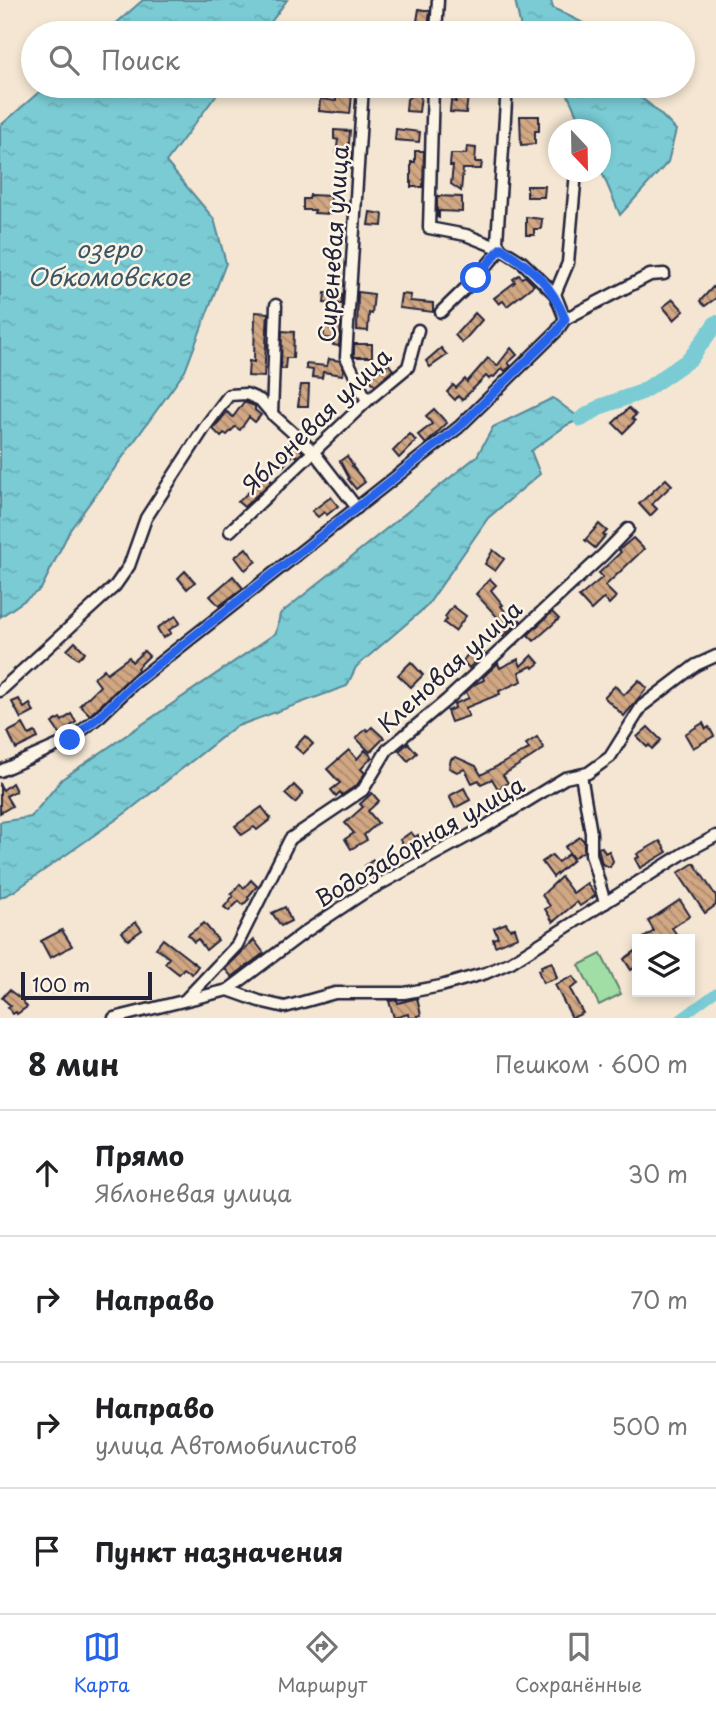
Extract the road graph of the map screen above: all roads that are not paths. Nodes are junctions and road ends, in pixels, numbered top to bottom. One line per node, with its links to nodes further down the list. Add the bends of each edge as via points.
1 (438, 0): 2 (street)
2 (437, 21)
3 (362, 98): 14 (street, Сиреневая улица, via 346,357)
4 (433, 98): 7 (street, via 428,226)
5 (506, 98): 7 (street, via 497,242)
6 (575, 182): 9 (street, via 568,263)
7 (501, 248): 9 (street); 11 (street)
8 (664, 274): 12 (street, via 650,275)
9 (555, 294): 12 (street)
10 (276, 305): 15 (street)
11 (441, 312)
12 (565, 319): 17 (street, via 459,427)
13 (418, 330): 14 (street, Яблоневая улица, via 408,367)
14 (367, 401): 16 (street, Яблоневая улица)
15 (272, 414): 16 (street); 21 (street, via 260,400 246,394 229,395 146,518 130,566 115,586)
16 (313, 451): 17 (street); 19 (street, Яблоневая улица)
17 (357, 508): 22 (street, via 133,684 70,740)
18 (628, 529): 27 (street, Кленовая улица, via 448,699 387,750 363,790 290,839 237,945)
19 (230, 531)
20 (716, 656): 23 (street, Водозаборная улица, via 696,665 642,706 610,757)
21 (0, 691)
22 (0, 771)
23 (581, 775): 25 (street, via 591,854); 26 (street, Водозаборная улица, via 565,778 362,894)
24 (716, 836): 25 (street)
25 (605, 902): 26 (street, via 511,962 441,986 404,993 335,993 285,1007)
26 (228, 990): 27 (street, Водозаборная улица)
27 (183, 1001): 28 (street, Водозаборная улица)
28 (114, 1018)

